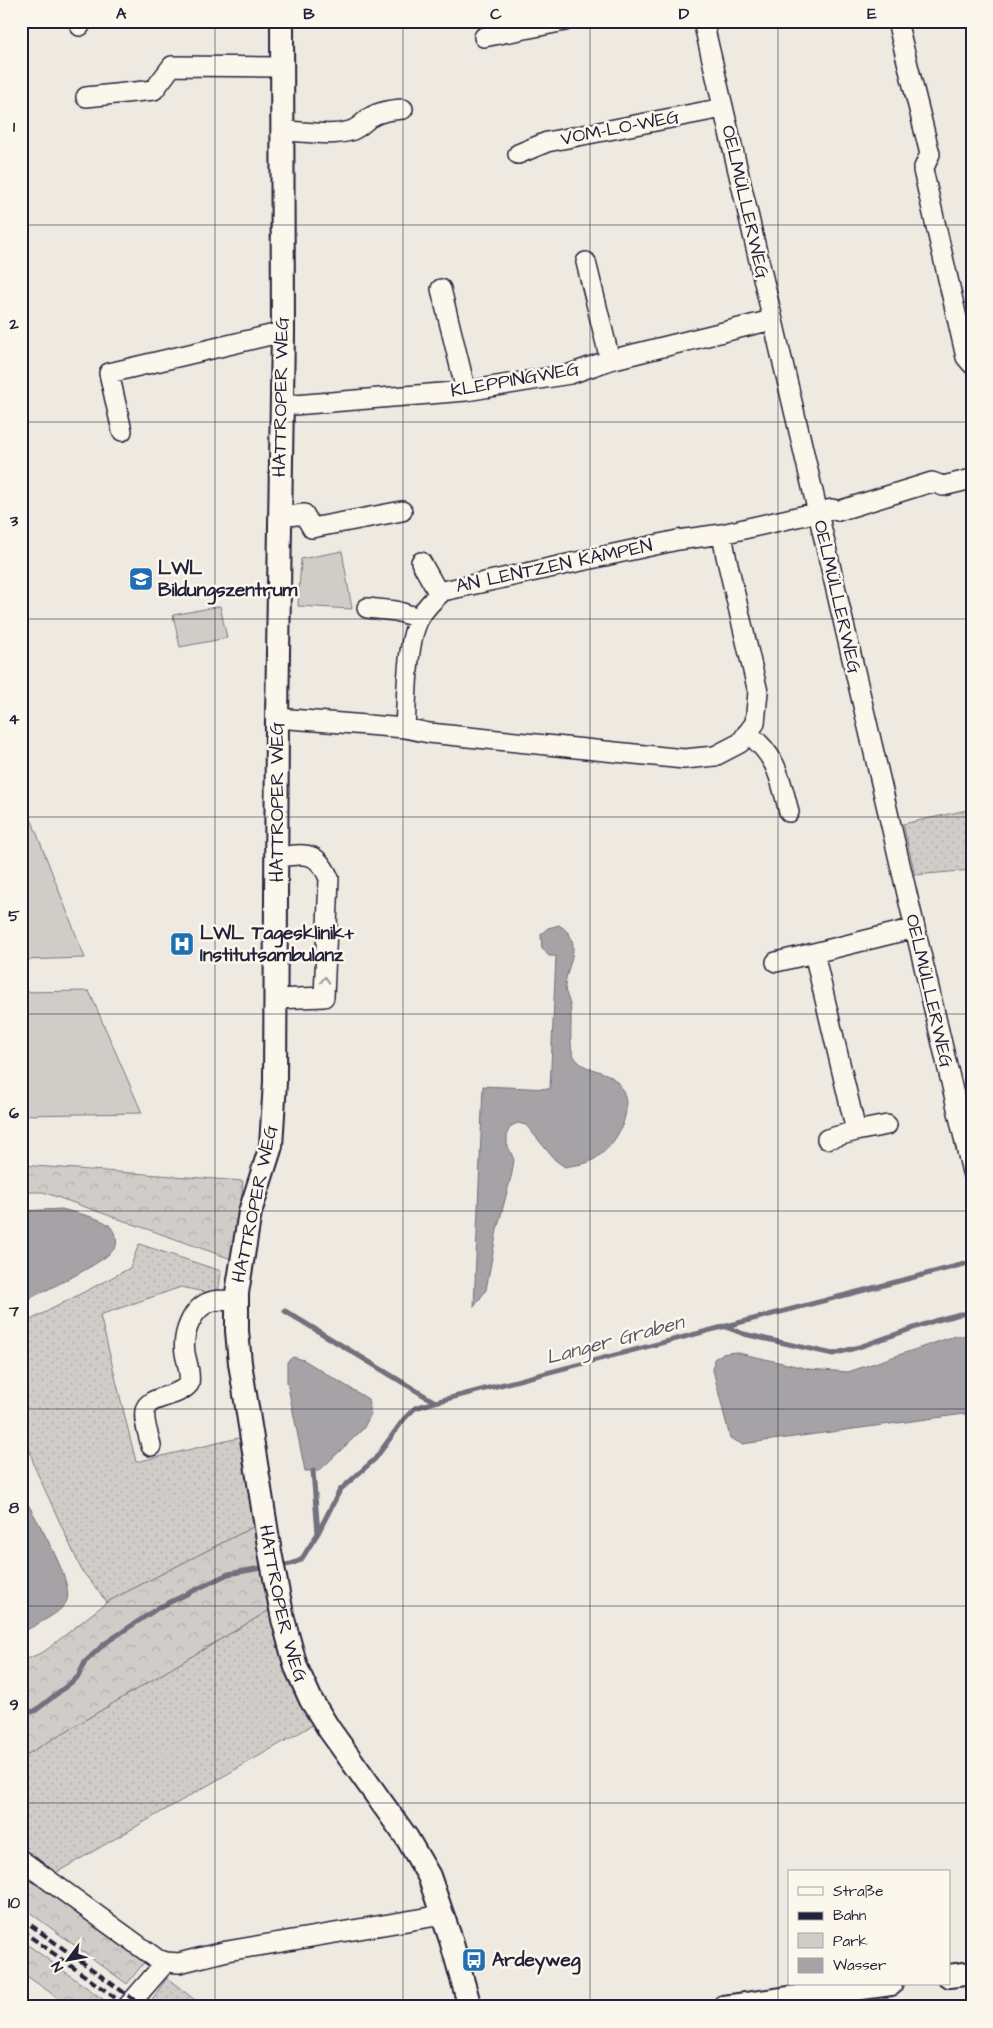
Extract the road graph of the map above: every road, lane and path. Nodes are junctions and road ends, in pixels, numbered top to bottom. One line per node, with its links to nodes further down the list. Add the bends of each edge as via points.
1 (282, 21): 6 (main road, HATTROPER WEG)
2 (565, 21): 5 (street)
3 (703, 21): 9 (street, OELMÜLLERWEG)
4 (897, 21): 17 (street, via 930,154 923,170 966,356)
5 (484, 38)
6 (282, 67): 7 (street, via 172,66 154,90); 10 (main road, HATTROPER WEG)
7 (86, 96)
8 (403, 108): 10 (street, via 378,113 349,132)
9 (723, 108): 11 (street, VOM-LO-WEG, via 547,142); 14 (street, OELMÜLLERWEG)
10 (283, 131): 15 (main road, HATTROPER WEG)
11 (518, 154)
12 (586, 262): 16 (street)
13 (441, 289): 18 (street)
14 (772, 320): 16 (street, KLEPPINGWEG); 23 (street, OELMÜLLERWEG)
15 (283, 332): 19 (main road, HATTROPER WEG); 20 (street, via 109,373)
16 (610, 360): 18 (street, KLEPPINGWEG, via 570,374)
17 (972, 364)
18 (466, 391): 19 (street, KLEPPINGWEG)
19 (282, 406): 24 (main road, HATTROPER WEG)
20 (122, 431)
21 (972, 479): 23 (street, AN LENTZEN KÄMPEN, via 943,486 932,482 875,501)
22 (402, 511): 24 (street, via 312,528 304,514)
23 (818, 513): 25 (street, AN LENTZEN KÄMPEN); 35 (street, OELMÜLLERWEG)
24 (280, 517): 30 (main road, HATTROPER WEG)
25 (722, 534): 27 (street, AN LENTZEN KÄMPEN, via 678,540 459,586); 32 (street, via 758,692 756,723)
26 (421, 562): 27 (street)
27 (439, 594): 29 (street, AN LENTZEN KÄMPEN)
28 (368, 608): 29 (street)
29 (419, 618): 31 (street, AN LENTZEN KÄMPEN, via 412,638)
30 (277, 718): 31 (street); 34 (main road, HATTROPER WEG)
31 (405, 728): 32 (street, via 684,759 715,756 740,742)
32 (747, 733): 33 (street, via 761,744 778,769)
33 (789, 812)
34 (276, 857): 38 (main road, HATTROPER WEG); 38 (street, one-way to 34, via 324,997 329,878 322,864 311,855)
35 (915, 928): 36 (street); 42 (street, OELMÜLLERWEG)
36 (814, 953): 37 (street); 40 (street)
37 (776, 962)
38 (275, 998): 43 (main road, HATTROPER WEG, via 271,1146 250,1212)
39 (887, 1125): 40 (street)
40 (856, 1131): 41 (street)
41 (827, 1139)
42 (972, 1172)
43 (236, 1301): 44 (street, via 213,1300 204,1304 188,1323 185,1351 191,1372 189,1384 179,1393 156,1400 144,1409); 46 (main road, HATTROPER WEG, via 240,1363 270,1552 296,1666 311,1700 340,1745 407,1838 429,1876)
44 (151, 1446)
45 (21, 1860): 47 (street, via 157,1959)
46 (443, 1915): 47 (street, via 226,1951 179,1963); 52 (main road, HATTROPER WEG)
47 (166, 1962): 51 (street)
48 (972, 1974): 49 (main road)
49 (950, 1976)
50 (877, 1986): 53 (main road)
51 (127, 2007)
52 (470, 2007)
53 (724, 2007)

